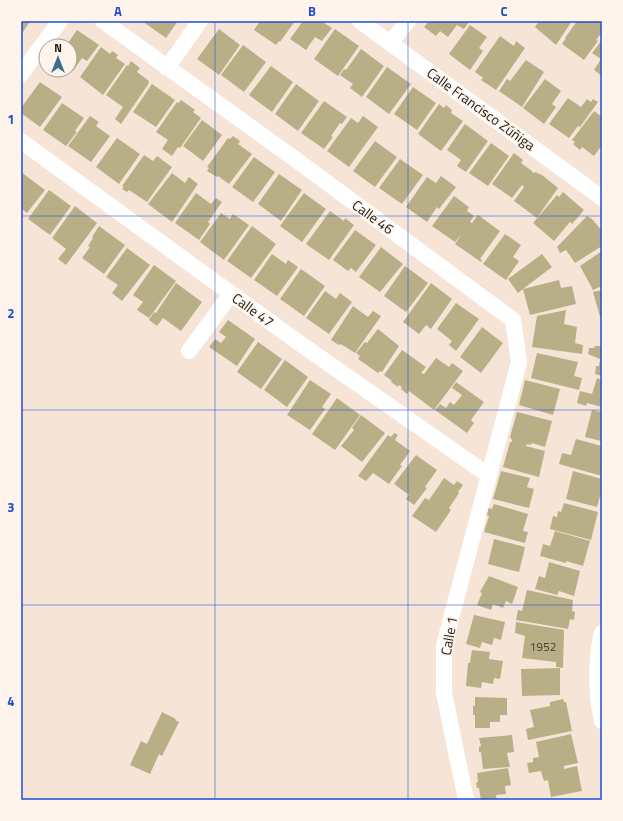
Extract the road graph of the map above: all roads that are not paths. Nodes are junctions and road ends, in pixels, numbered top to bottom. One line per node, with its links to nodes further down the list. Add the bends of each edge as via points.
1 (60, 21): 8 (street)
2 (103, 21): 7 (street, Calle 46)
3 (200, 21): 7 (street)
4 (360, 21): 6 (street, Calle Francisco Zúñiga)
5 (408, 21): 6 (street)
6 (390, 43): 10 (street, Calle Francisco Zúñiga)
7 (167, 68): 13 (street, Calle 46, via 513,320 519,362)
8 (21, 74)
9 (21, 141): 11 (street, Calle 47)
10 (602, 198)
11 (231, 294): 12 (street); 13 (street, Calle 47)
12 (189, 351)
13 (488, 475): 17 (street, Calle 1, via 444,645 444,694)
14 (602, 633): 15 (street, via 598,647)
15 (600, 703): 16 (street)
16 (602, 721)
17 (466, 800)

